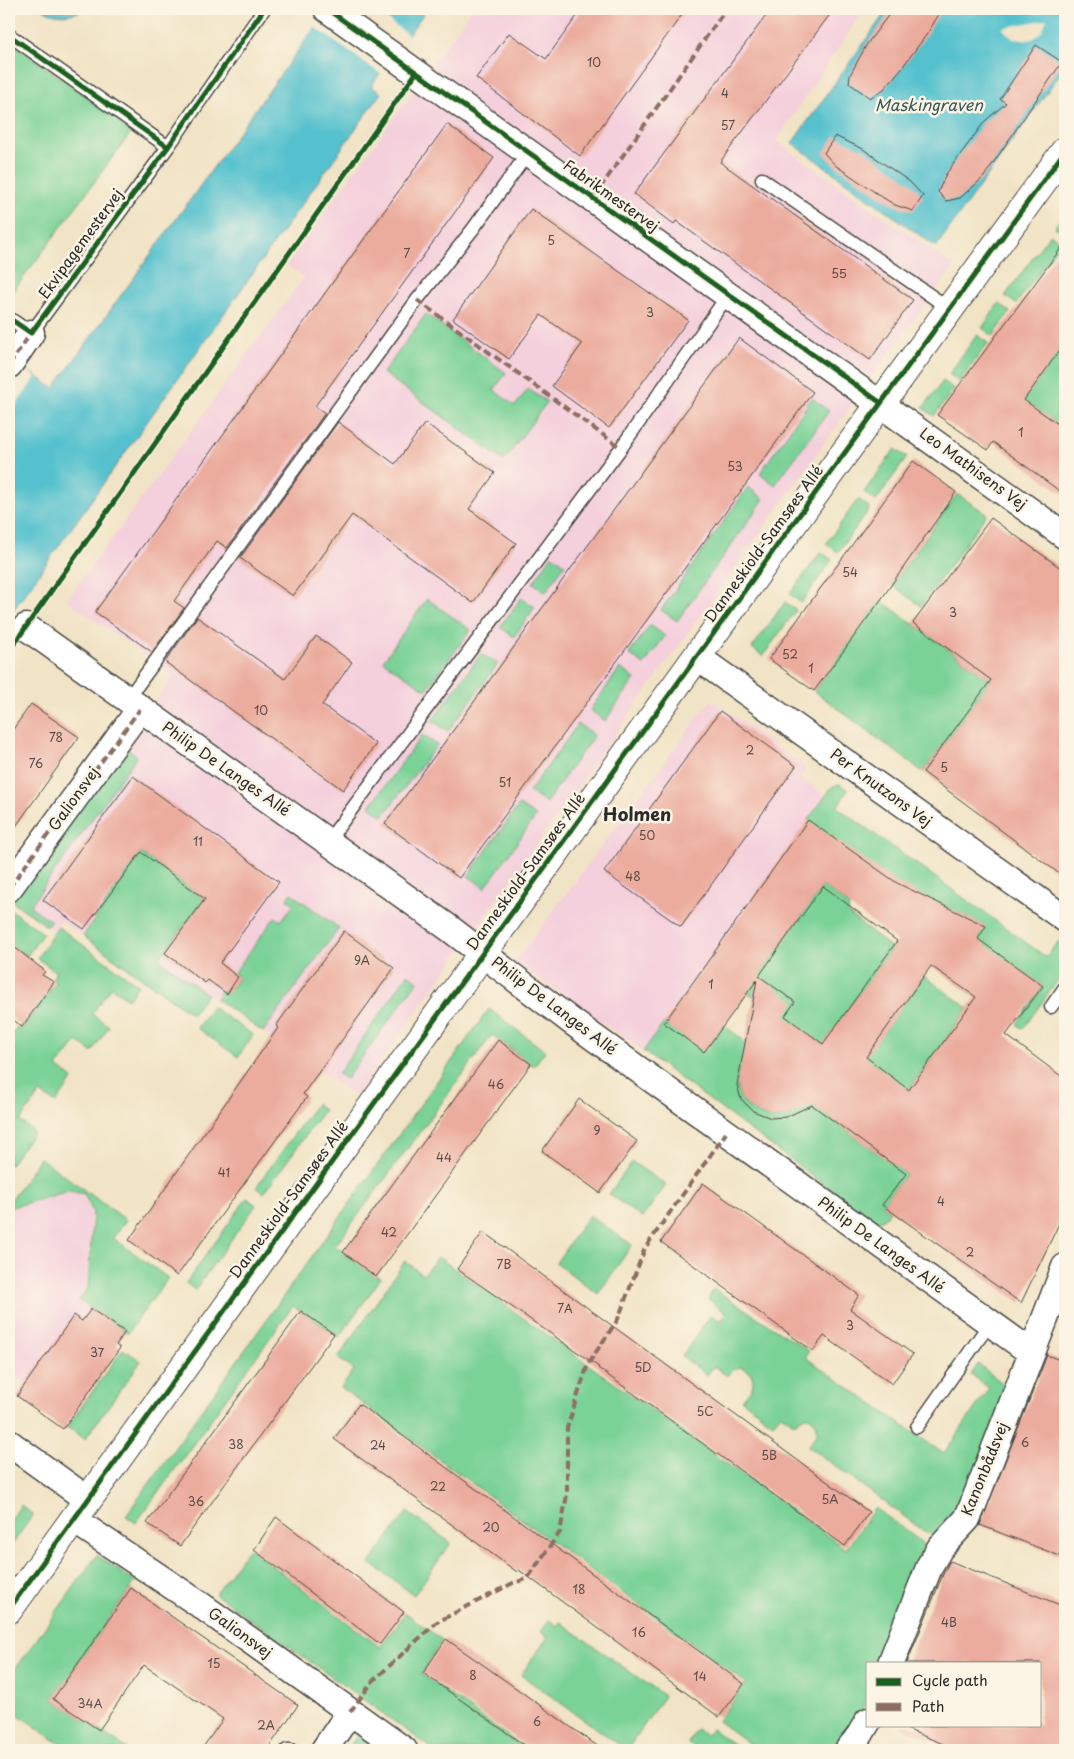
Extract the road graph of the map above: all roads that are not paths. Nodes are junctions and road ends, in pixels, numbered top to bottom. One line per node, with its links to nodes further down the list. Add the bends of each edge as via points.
1 (264, 9): 4 (lane, Ekvipagemestervej)
2 (327, 9): 6 (street, Fabrikmestervej)
3 (9, 35): 4 (lane)
4 (168, 147): 11 (lane, Ekvipagemestervej)
5 (1065, 151): 9 (street, Danneskiold-Samsøes Allé)
6 (528, 153): 8 (street, Fabrikmestervej); 16 (lane, via 417,300)
7 (762, 178): 9 (lane)
8 (728, 295): 12 (street, Fabrikmestervej); 17 (lane, via 621,448)
9 (950, 309): 12 (street, Danneskiold-Samsøes Allé)
10 (9, 318): 11 (lane, Ekvipagemestervej)
11 (21, 348)
12 (881, 403): 13 (street, Leo Mathisens Vej); 15 (street, Danneskiold-Samsøes Allé)
13 (1065, 536)
14 (26, 627): 16 (street, Philip De Langes Allé)
15 (697, 657): 19 (street, Per Knutzons Vej); 20 (street, Danneskiold-Samsøes Allé)
16 (133, 704): 17 (street, Philip De Langes Allé); 18 (street, Galionsvej)
17 (328, 841): 20 (street, Philip De Langes Allé)
18 (9, 888)
19 (1065, 919)
20 (483, 953): 24 (street, Philip De Langes Allé, via 571,1021); 28 (street, Danneskiold-Samsøes Allé)
21 (1065, 987): 22 (lane)
22 (1051, 1008)
23 (1065, 1267): 25 (street, Kanonbådsvej)
24 (990, 1323): 25 (street, Philip De Langes Allé); 26 (lane)
25 (1032, 1353): 30 (street, Kanonbådsvej, via 967,1519 940,1548 930,1565)
26 (916, 1427)
27 (9, 1443): 28 (street, Galionsvej)
28 (81, 1510): 29 (street, Danneskiold-Samsøes Allé); 31 (street, Galionsvej, via 199,1604)
29 (9, 1609)
30 (891, 1662)
31 (350, 1712): 35 (street); 36 (street, Galionsvej)
32 (866, 1724): 37 (street)
33 (287, 1750): 34 (lane)
34 (291, 1750)
35 (324, 1750)
36 (404, 1750)
37 (848, 1750)

